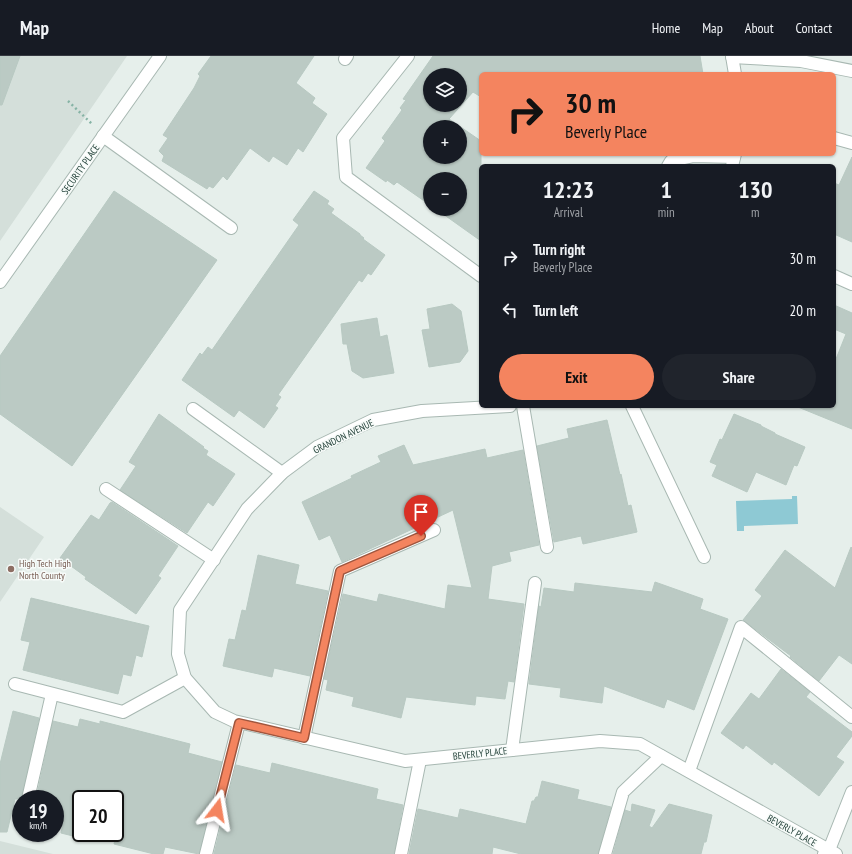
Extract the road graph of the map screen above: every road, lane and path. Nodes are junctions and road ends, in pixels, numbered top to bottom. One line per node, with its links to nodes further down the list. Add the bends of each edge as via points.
1 (160, 56): 8 (street, SECURITY PLACE)
2 (408, 56): 16 (street, via 343,138 346,177)
3 (732, 57): 4 (street, via 801,61); 6 (street)
4 (817, 69): 5 (street)
5 (852, 71)
6 (735, 72)
7 (68, 100): 8 (path)
8 (103, 136): 15 (street); 18 (street, SECURITY PLACE)
9 (836, 139): 10 (street)
10 (852, 143)
11 (694, 156): 14 (street, via 671,161)
12 (694, 156): 13 (street)
13 (734, 159)
14 (669, 164)
15 (231, 228)
16 (479, 275)
17 (836, 277): 19 (street)
18 (0, 282)
19 (852, 284)
20 (479, 407): 24 (street, GRANDON AVENUE, via 422,411 373,420 317,447)
21 (523, 408): 27 (street)
22 (633, 408): 28 (street)
23 (193, 409): 24 (street)
24 (282, 473): 29 (street, GRANDON AVENUE, via 247,509)
25 (106, 489): 29 (street)
26 (434, 530): 37 (street, via 340,571)
27 (547, 547)
28 (704, 557)
29 (214, 560): 31 (street, GRANDON AVENUE)
30 (535, 584): 38 (street)
31 (180, 610): 32 (street, BEVERLY PLACE, via 178,654)
32 (185, 678): 34 (street, via 123,712); 36 (street, BEVERLY PLACE, via 215,712)
33 (15, 684): 34 (street)
34 (52, 694): 42 (street)
35 (852, 717): 41 (street, via 741,627)
36 (239, 723): 37 (street, BEVERLY PLACE); 45 (street)
37 (304, 738): 40 (street, BEVERLY PLACE, via 405,761)
38 (512, 750): 39 (street, BEVERLY PLACE, via 600,741 640,744); 40 (street, BEVERLY PLACE)
39 (662, 756): 41 (street, BEVERLY PLACE); 47 (street, via 623,792)
40 (420, 760): 46 (street)
41 (689, 771): 44 (street, BEVERLY PLACE)
42 (30, 790)
43 (852, 792): 44 (street)
44 (830, 853)
45 (206, 854)
46 (401, 854)
47 (605, 854)

